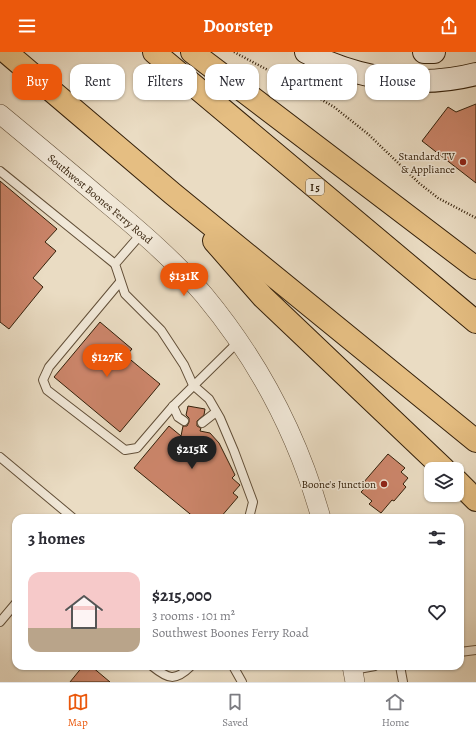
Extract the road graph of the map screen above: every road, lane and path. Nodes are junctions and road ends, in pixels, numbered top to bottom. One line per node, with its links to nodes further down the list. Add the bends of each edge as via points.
1 (6, 52): 11 (highway)
2 (154, 52): 17 (highway, I 5)
3 (192, 52): 15 (highway)
4 (234, 52): 12 (path, via 334,107 368,134 438,198)
5 (306, 52): 8 (main road, via 342,68 382,78 406,81 437,80)
6 (424, 52): 7 (main road)
7 (434, 52)
8 (476, 74)
9 (0, 114): 13 (street, Southwest Boones Ferry Road)
10 (0, 171): 14 (lane)
11 (173, 194): 24 (highway); 26 (highway, via 263,297)
12 (476, 218)
13 (142, 233): 14 (lane); 18 (street, Southwest Boones Ferry Road, via 203,294)
14 (115, 264): 16 (lane)
15 (476, 268)
16 (120, 282): 19 (lane, via 125,294 161,330 184,365); 20 (lane, via 49,367 43,380 47,390 125,450 137,448)
17 (476, 322)
18 (239, 341): 19 (lane); 31 (street, Southwest Boones Ferry Road, via 287,425)
19 (193, 385): 20 (lane); 21 (lane, via 209,400)
20 (173, 406): 22 (lane)
21 (216, 412): 23 (lane); 30 (lane, via 234,451 252,502)
22 (184, 421)
23 (202, 424)
24 (476, 441)
25 (0, 457): 29 (lane)
26 (437, 462)
27 (464, 488): 28 (highway)
28 (476, 500)
29 (68, 514)
30 (250, 514)
31 (320, 514)
32 (12, 608): 33 (lane)
33 (0, 622)
34 (476, 650): 35 (lane)
35 (464, 652)
36 (157, 670): 37 (lane, via 164,676 175,678)
37 (187, 670)
38 (235, 670): 40 (lane)
39 (401, 670): 41 (lane)
40 (242, 682)
41 (403, 682)

